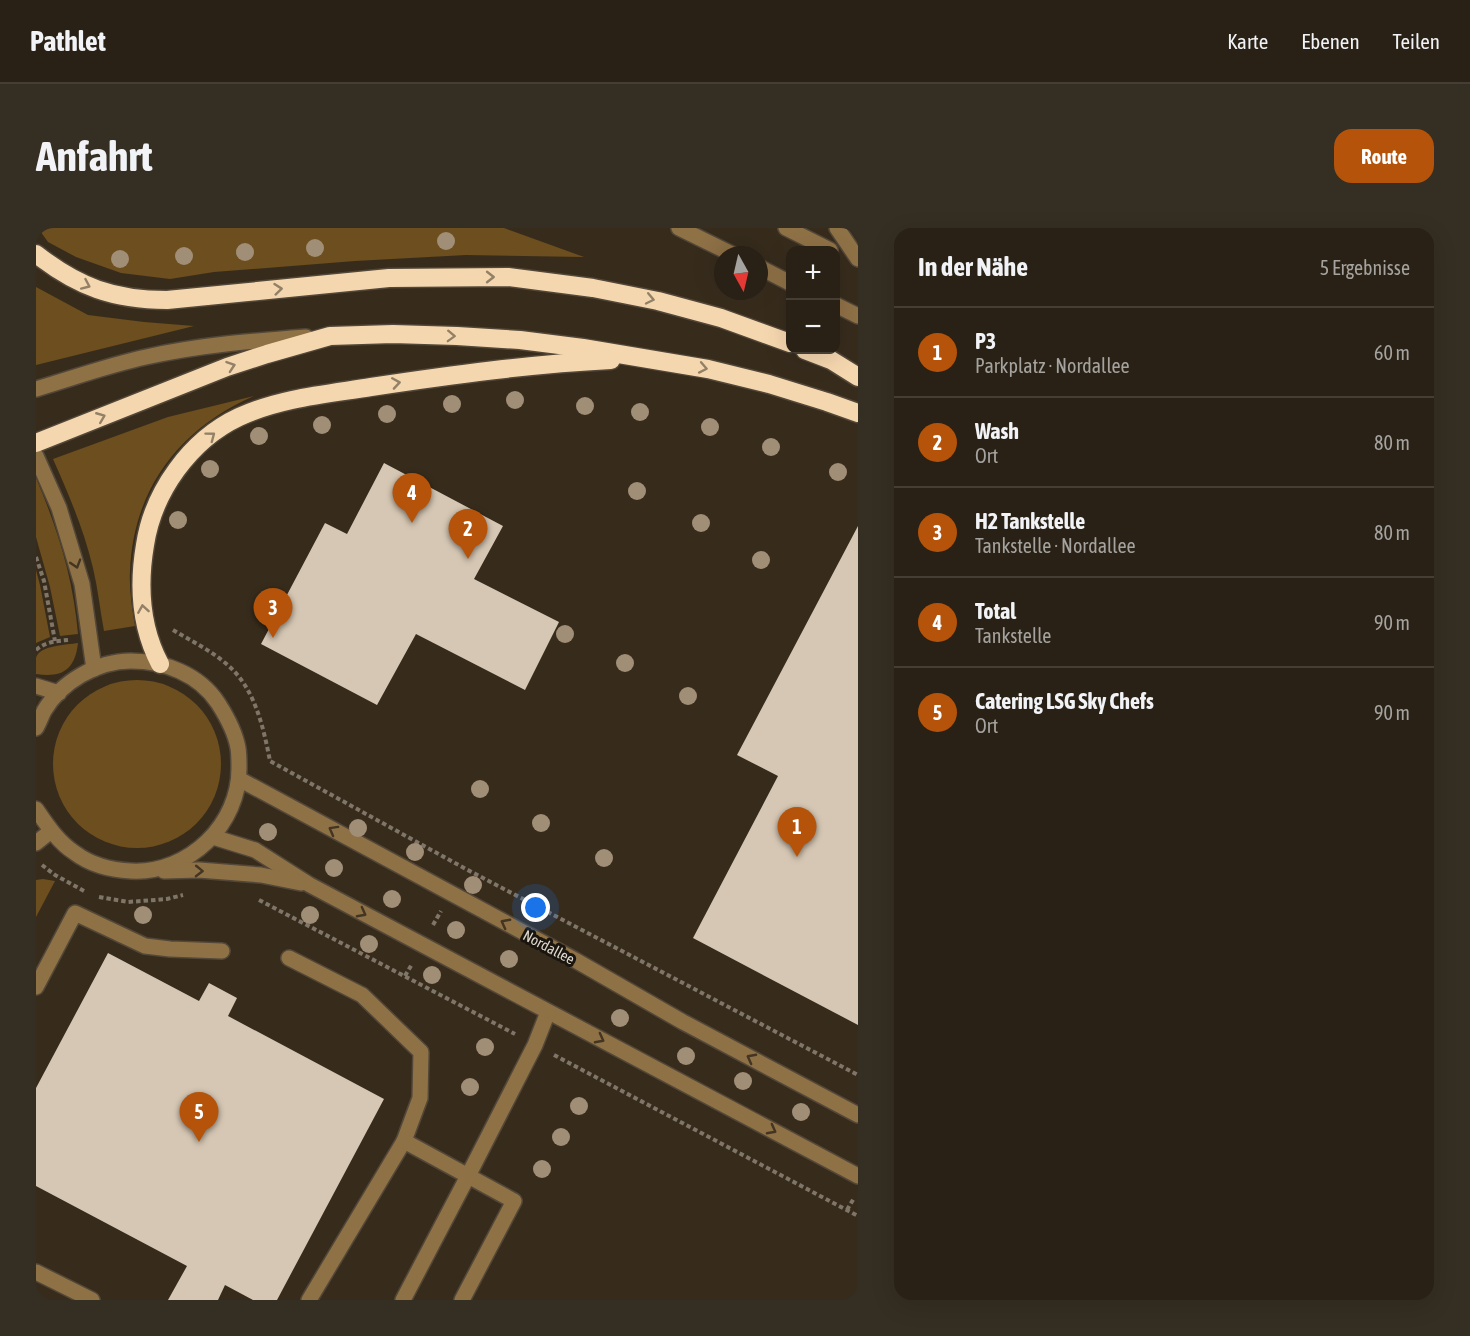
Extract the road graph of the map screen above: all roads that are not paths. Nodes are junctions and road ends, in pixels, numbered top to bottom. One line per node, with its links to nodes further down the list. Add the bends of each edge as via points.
1 (680, 228): 4 (street)
2 (786, 228): 5 (street)
3 (837, 228): 8 (street)
4 (716, 246)
5 (823, 246)
6 (36, 254): 15 (highway, one-way to 15, via 84,285 124,297 153,300 389,278 508,277 551,281 658,301)
7 (840, 255): 9 (street)
8 (858, 259)
9 (858, 264)
10 (768, 272): 11 (street)
11 (786, 281)
12 (840, 307): 13 (street)
13 (858, 316)
14 (330, 336): 17 (highway, one-way to 17, via 393,334 520,340); 19 (street, via 234,343 149,356); 21 (highway, one-way to 14, via 227,367)
15 (786, 342)
16 (815, 354): 18 (highway)
17 (646, 358): 20 (highway, one-way to 20, via 769,384); 23 (highway, one-way to 17, via 146,629 141,599 148,530 168,482 183,461 237,418 289,400 425,378 564,362)
18 (858, 377)
19 (36, 389)
20 (858, 413)
21 (36, 443)
22 (36, 456): 24 (street, one-way to 24, via 59,508 82,584)
23 (160, 664): 24 (street, via 127,661); 28 (street, via 197,681 212,695 229,720 238,749)
24 (94, 669): 26 (street)
25 (36, 686): 26 (street)
26 (58, 693): 27 (street)
27 (36, 728)
28 (239, 779): 30 (street, via 234,800); 38 (street, Nordallee, one-way to 28)
29 (42, 816): 31 (street); 32 (street, via 63,844 76,854 96,865)
30 (213, 837): 32 (street, via 180,861); 33 (street, via 255,850)
31 (36, 843)
32 (140, 872): 33 (street, one-way to 33, via 199,870 261,875)
33 (310, 885): 37 (street, one-way to 37)
34 (222, 951): 36 (street, via 145,946 75,912)
35 (289, 958): 39 (street, via 362,995 421,1052 420,1098)
36 (36, 987)
37 (548, 1012): 40 (street); 41 (street, one-way to 41)
38 (858, 1115)
39 (404, 1141): 40 (street); 44 (street)
40 (468, 1176): 45 (street); 46 (street, via 514,1202)
41 (858, 1176)
42 (36, 1272): 43 (street)
43 (92, 1300)
44 (309, 1300)
45 (403, 1300)
46 (462, 1300)

